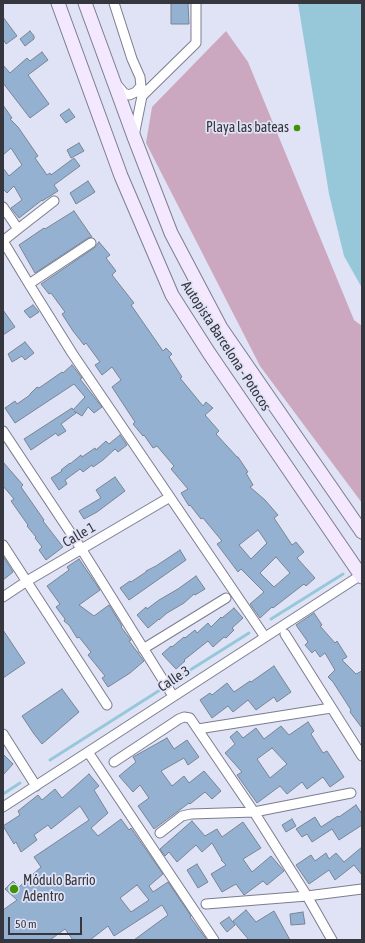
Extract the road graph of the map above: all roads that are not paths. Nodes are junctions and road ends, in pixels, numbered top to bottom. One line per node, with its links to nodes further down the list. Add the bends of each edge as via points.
1 (58, 3): 20 (street, Autopista Barcelona - Potocos, via 121,176 172,295 213,360)
2 (85, 3): 5 (street, Autopista Barcelona - Potocos)
3 (114, 3): 6 (street, via 140,76)
4 (196, 3): 7 (street, via 196,43)
5 (113, 79): 6 (street, via 124,93 129,95); 8 (street, Autopista Barcelona - Potocos)
6 (141, 86): 7 (street)
7 (142, 96): 8 (street)
8 (134, 138): 17 (street, Autopista Barcelona - Potocos, via 171,233 221,328)
9 (54, 201): 11 (street)
10 (3, 207): 11 (street)
11 (18, 229): 12 (street)
12 (3, 241): 14 (street)
13 (91, 243): 14 (street)
14 (29, 284): 16 (street, via 72,353)
15 (3, 431): 19 (street)
16 (170, 497): 19 (street, Calle 1); 25 (street)
17 (362, 532)
18 (3, 545): 21 (street)
19 (82, 550): 21 (street, Calle 1); 26 (street)
20 (361, 576): 25 (street, Calle 3)
21 (26, 581): 22 (street, Calle 1); 28 (street)
22 (3, 597)
23 (226, 598): 26 (street)
24 (285, 634): 29 (street)
25 (265, 636): 27 (street, Calle 3)
26 (144, 649): 27 (street)
27 (173, 696): 32 (street, Calle 3)
28 (107, 705)
29 (331, 708): 30 (street); 33 (street)
30 (198, 729): 34 (street, via 190,718 184,717); 38 (street)
31 (3, 734): 35 (street)
32 (88, 752): 35 (street, Calle 3); 43 (street)
33 (362, 756)
34 (114, 762)
35 (36, 786): 37 (street, Calle 3)
36 (352, 793): 38 (street)
37 (3, 807)
38 (254, 812): 39 (street, via 182,816); 41 (street)
39 (160, 834)
40 (362, 889): 41 (street)
41 (307, 896): 42 (street); 44 (street)
42 (206, 904)
43 (214, 940)
44 (332, 940)

